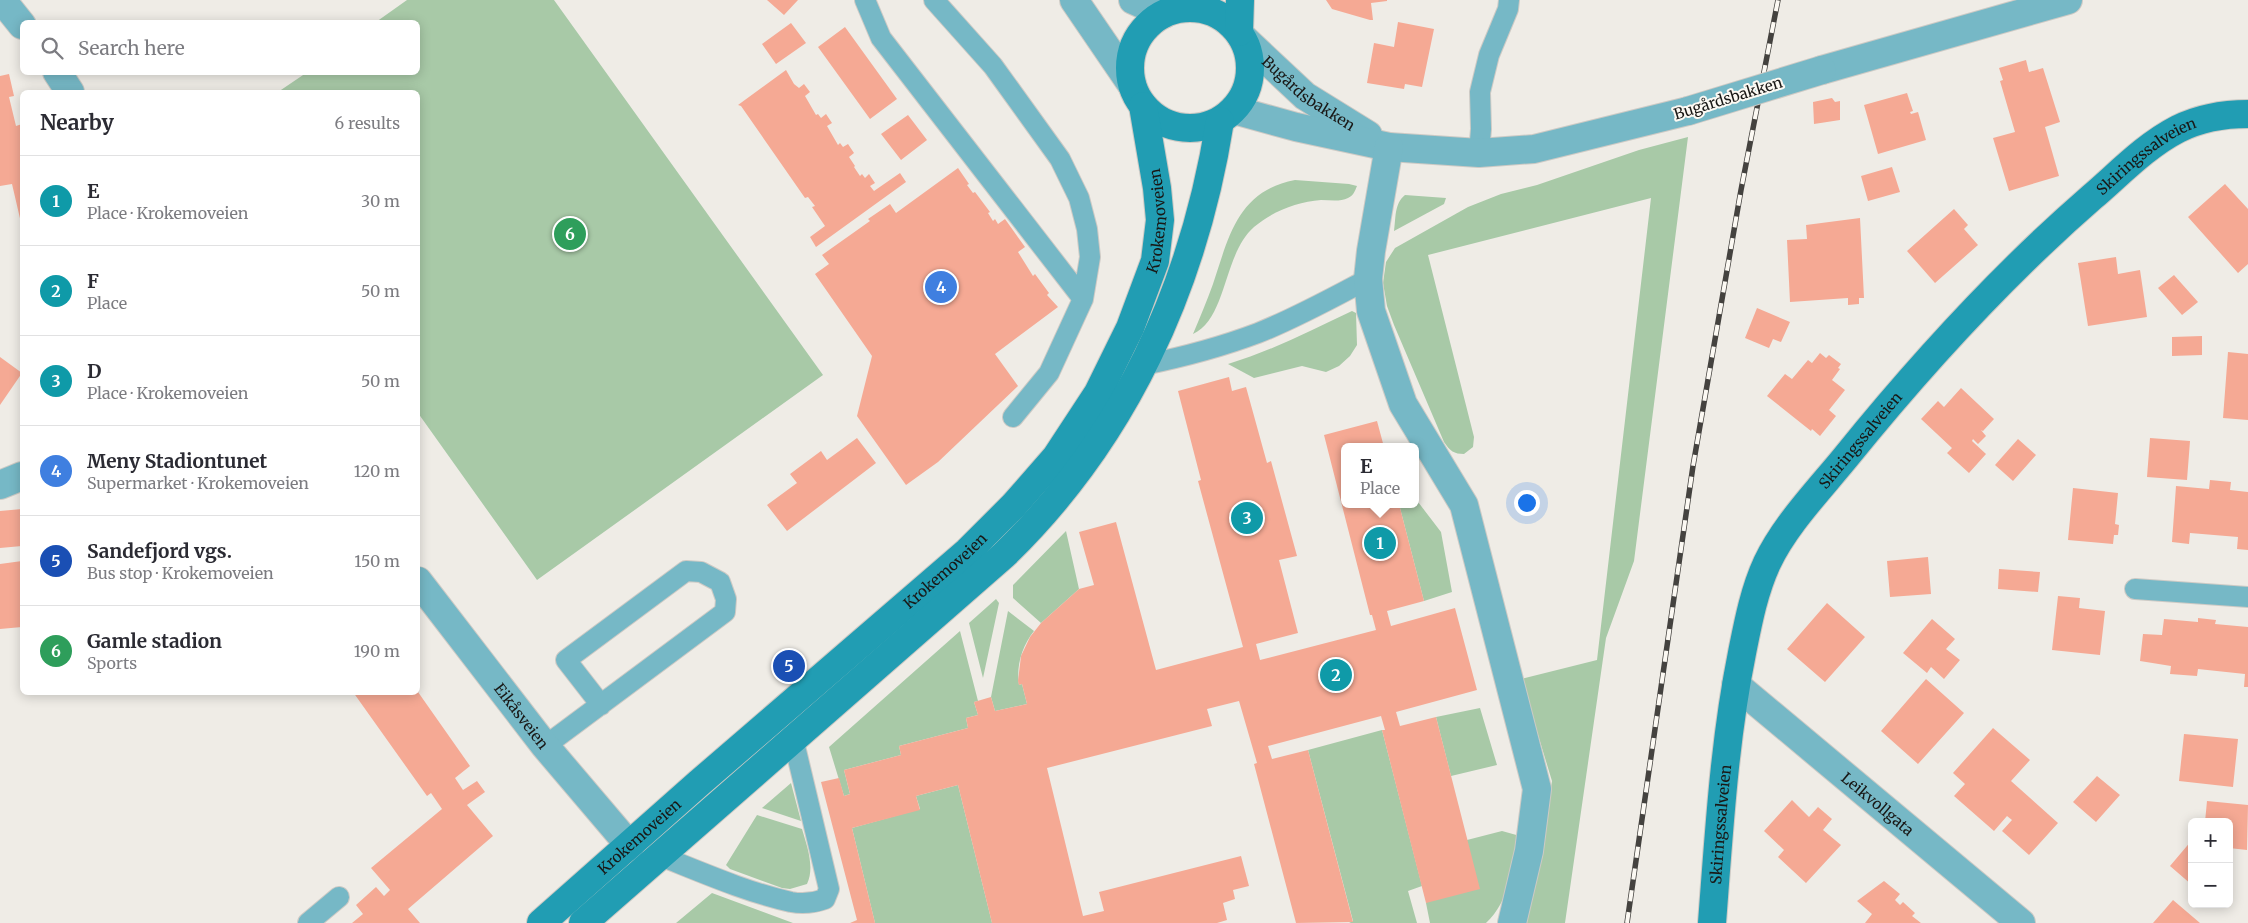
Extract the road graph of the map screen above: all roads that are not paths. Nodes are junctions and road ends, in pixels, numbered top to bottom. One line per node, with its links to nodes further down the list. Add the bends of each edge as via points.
1 (2, 0): 10 (street)
2 (865, 0): 20 (lane, via 881,38)
3 (934, 0): 20 (lane, via 993,66 1060,159 1079,198 1087,229 1090,257)
4 (1074, 0): 14 (street)
5 (1133, 0): 9 (street)
6 (1240, 0): 11 (main road)
7 (1509, 0): 18 (lane, via 1489,55 1480,92)
8 (2066, 0): 18 (street, Bugårdsbakken, bridge, via 1688,111 1534,149)
9 (1169, 9): 11 (main road, via 1209,10); 14 (main road, via 1138,38 1130,61)
10 (20, 22)
11 (1240, 34): 16 (main road, via 1249,55 1248,88); 17 (street, Bugårdsbakken, via 1305,96)
12 (59, 75): 13 (street)
13 (69, 90)
14 (1138, 95): 16 (main road, via 1162,122 1184,128 1203,127); 32 (main road, Krokemoveien, via 1158,188 1160,220 1155,261 1130,328 1098,393 1056,456 968,551)
15 (2248, 114): 28 (main road, Skiringssalveien, via 2203,119 2178,129 2153,145 1995,286 1912,376 1800,514 1767,563 1749,620)
16 (1227, 115): 17 (street, Bugårdsbakken); 21 (main road, Krokemoveien, via 1190,253 1169,312)
17 (1386, 145): 18 (street, Bugårdsbakken); 19 (street)
18 (1480, 153)
19 (1368, 279): 21 (lane, via 1284,321 1215,347); 38 (street, via 1371,311 1403,404 1464,505 1537,789 1530,851)
20 (1083, 299): 22 (lane, via 1050,373)
21 (1144, 365): 30 (main road, Krokemoveien, via 1076,474 1034,526)
22 (1012, 417)
23 (20, 477): 24 (street)
24 (0, 485)
25 (420, 584): 31 (street, Eikåsveien)
26 (2134, 589): 27 (lane)
27 (2248, 597)
28 (1736, 685): 39 (main road, Skiringssalveien, via 1725,761); 40 (street, Leikvollgata)
29 (601, 704): 29 (lane, via 724,612 726,599 720,582 702,572 686,571 566,660); 31 (lane)
30 (793, 738): 33 (main road, Krokemoveien); 33 (lane, via 829,889 825,899 814,903 792,902)
31 (545, 746): 32 (street, Eikåsveien)
32 (630, 846): 36 (main road, Krokemoveien)
33 (658, 855): 37 (main road, Krokemoveien)
34 (338, 897): 35 (lane)
35 (308, 923)
36 (541, 923)
37 (583, 923)
38 (1512, 923)
39 (1712, 923)
40 (2021, 923)

